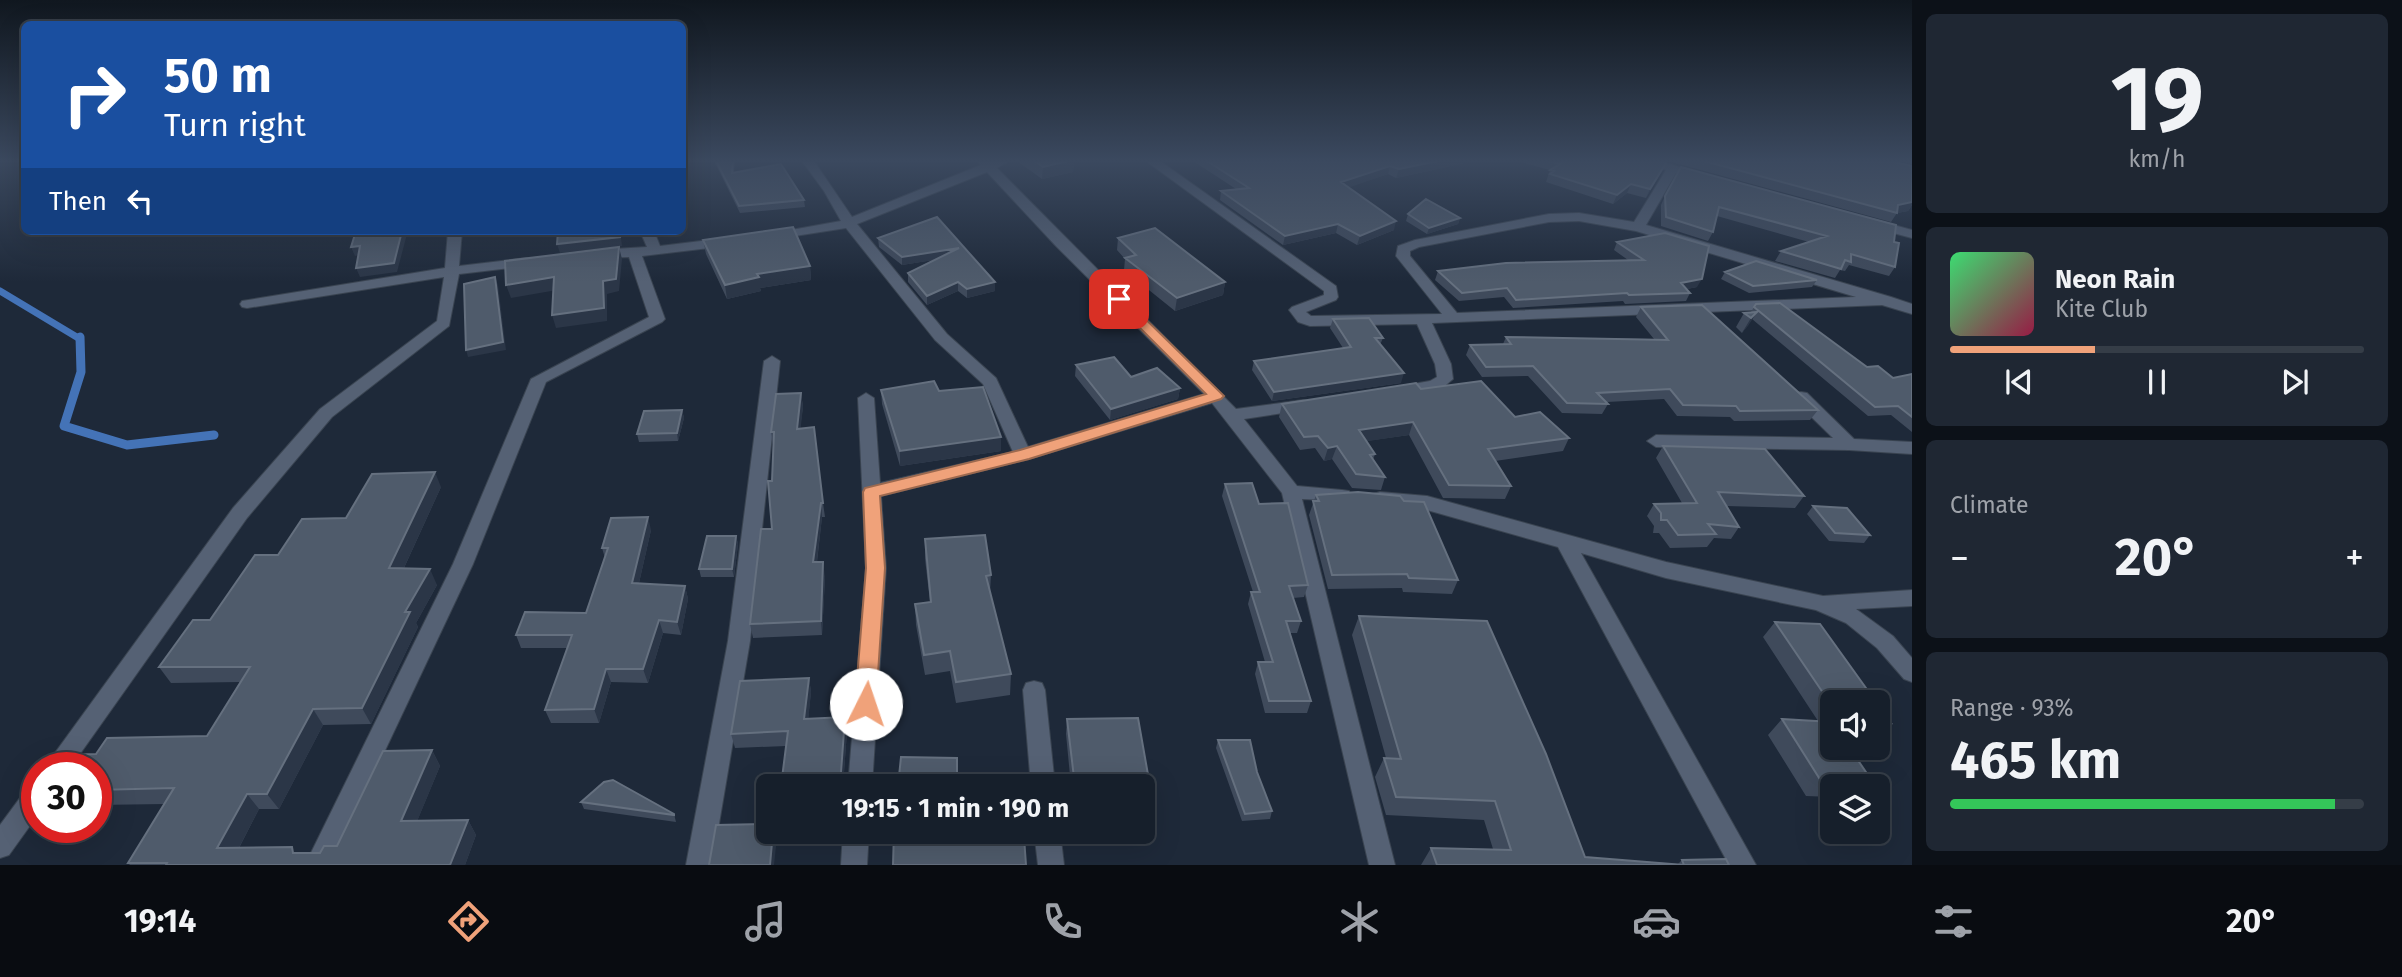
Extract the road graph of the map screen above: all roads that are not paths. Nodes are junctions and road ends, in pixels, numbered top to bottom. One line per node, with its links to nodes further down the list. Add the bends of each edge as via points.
1 (837, 201): 8 (street)
2 (900, 201): 8 (street)
3 (1025, 201): 28 (street, via 1060,242)
4 (1208, 201): 24 (street, via 1331,289 1331,297 1297,310 1303,318)
5 (1653, 201): 9 (street)
6 (1856, 218): 10 (street)
7 (1912, 222): 10 (street)
8 (849, 223): 14 (street); 36 (street, via 942,337 990,382)
9 (1638, 227): 19 (street); 23 (street, via 1579,217 1549,218 1403,249 1403,256)
10 (1895, 229): 11 (street)
11 (1912, 234)
12 (455, 235): 18 (street)
13 (649, 235): 14 (street)
14 (655, 250): 15 (street)
15 (634, 253): 16 (street); 51 (street, via 657,319 539,379 515,446 449,594)
16 (587, 255)
17 (549, 259): 18 (street)
18 (452, 271): 20 (street); 44 (street, via 444,323 326,413 240,513)
19 (1885, 300): 21 (street); 22 (street)
20 (247, 304)
21 (1701, 309): 23 (street); 25 (street)
22 (1912, 309)
23 (1453, 318): 24 (street)
24 (1422, 319): 29 (street, via 1443,364 1445,379)
25 (1721, 326)
26 (772, 361): 52 (street, via 739,641)
27 (1792, 387): 34 (street)
28 (1216, 396): 32 (street); 36 (street)
29 (1376, 396)
30 (866, 398): 37 (street)
31 (1323, 403): 32 (street)
32 (1233, 415): 38 (street)
33 (1656, 441): 34 (street)
34 (1849, 443): 35 (street)
35 (1912, 448)
36 (1023, 455): 37 (street)
37 (871, 492): 45 (street, via 876,568)
38 (1291, 492): 39 (street, via 1427,503); 55 (street)
39 (1565, 542): 41 (street, via 1666,570); 56 (street)
40 (1912, 598): 41 (street)
41 (1820, 603): 42 (street, via 1853,617 1885,642)
42 (1912, 673)
43 (1034, 690): 46 (street)
44 (68, 752)
45 (861, 774)
46 (1042, 774)
47 (21, 816): 50 (street)
48 (855, 844): 53 (street)
49 (1049, 844): 54 (street)
50 (0, 846)
51 (318, 865)
52 (699, 865)
53 (854, 865)
54 (1051, 865)
55 (1382, 865)
56 (1743, 865)

